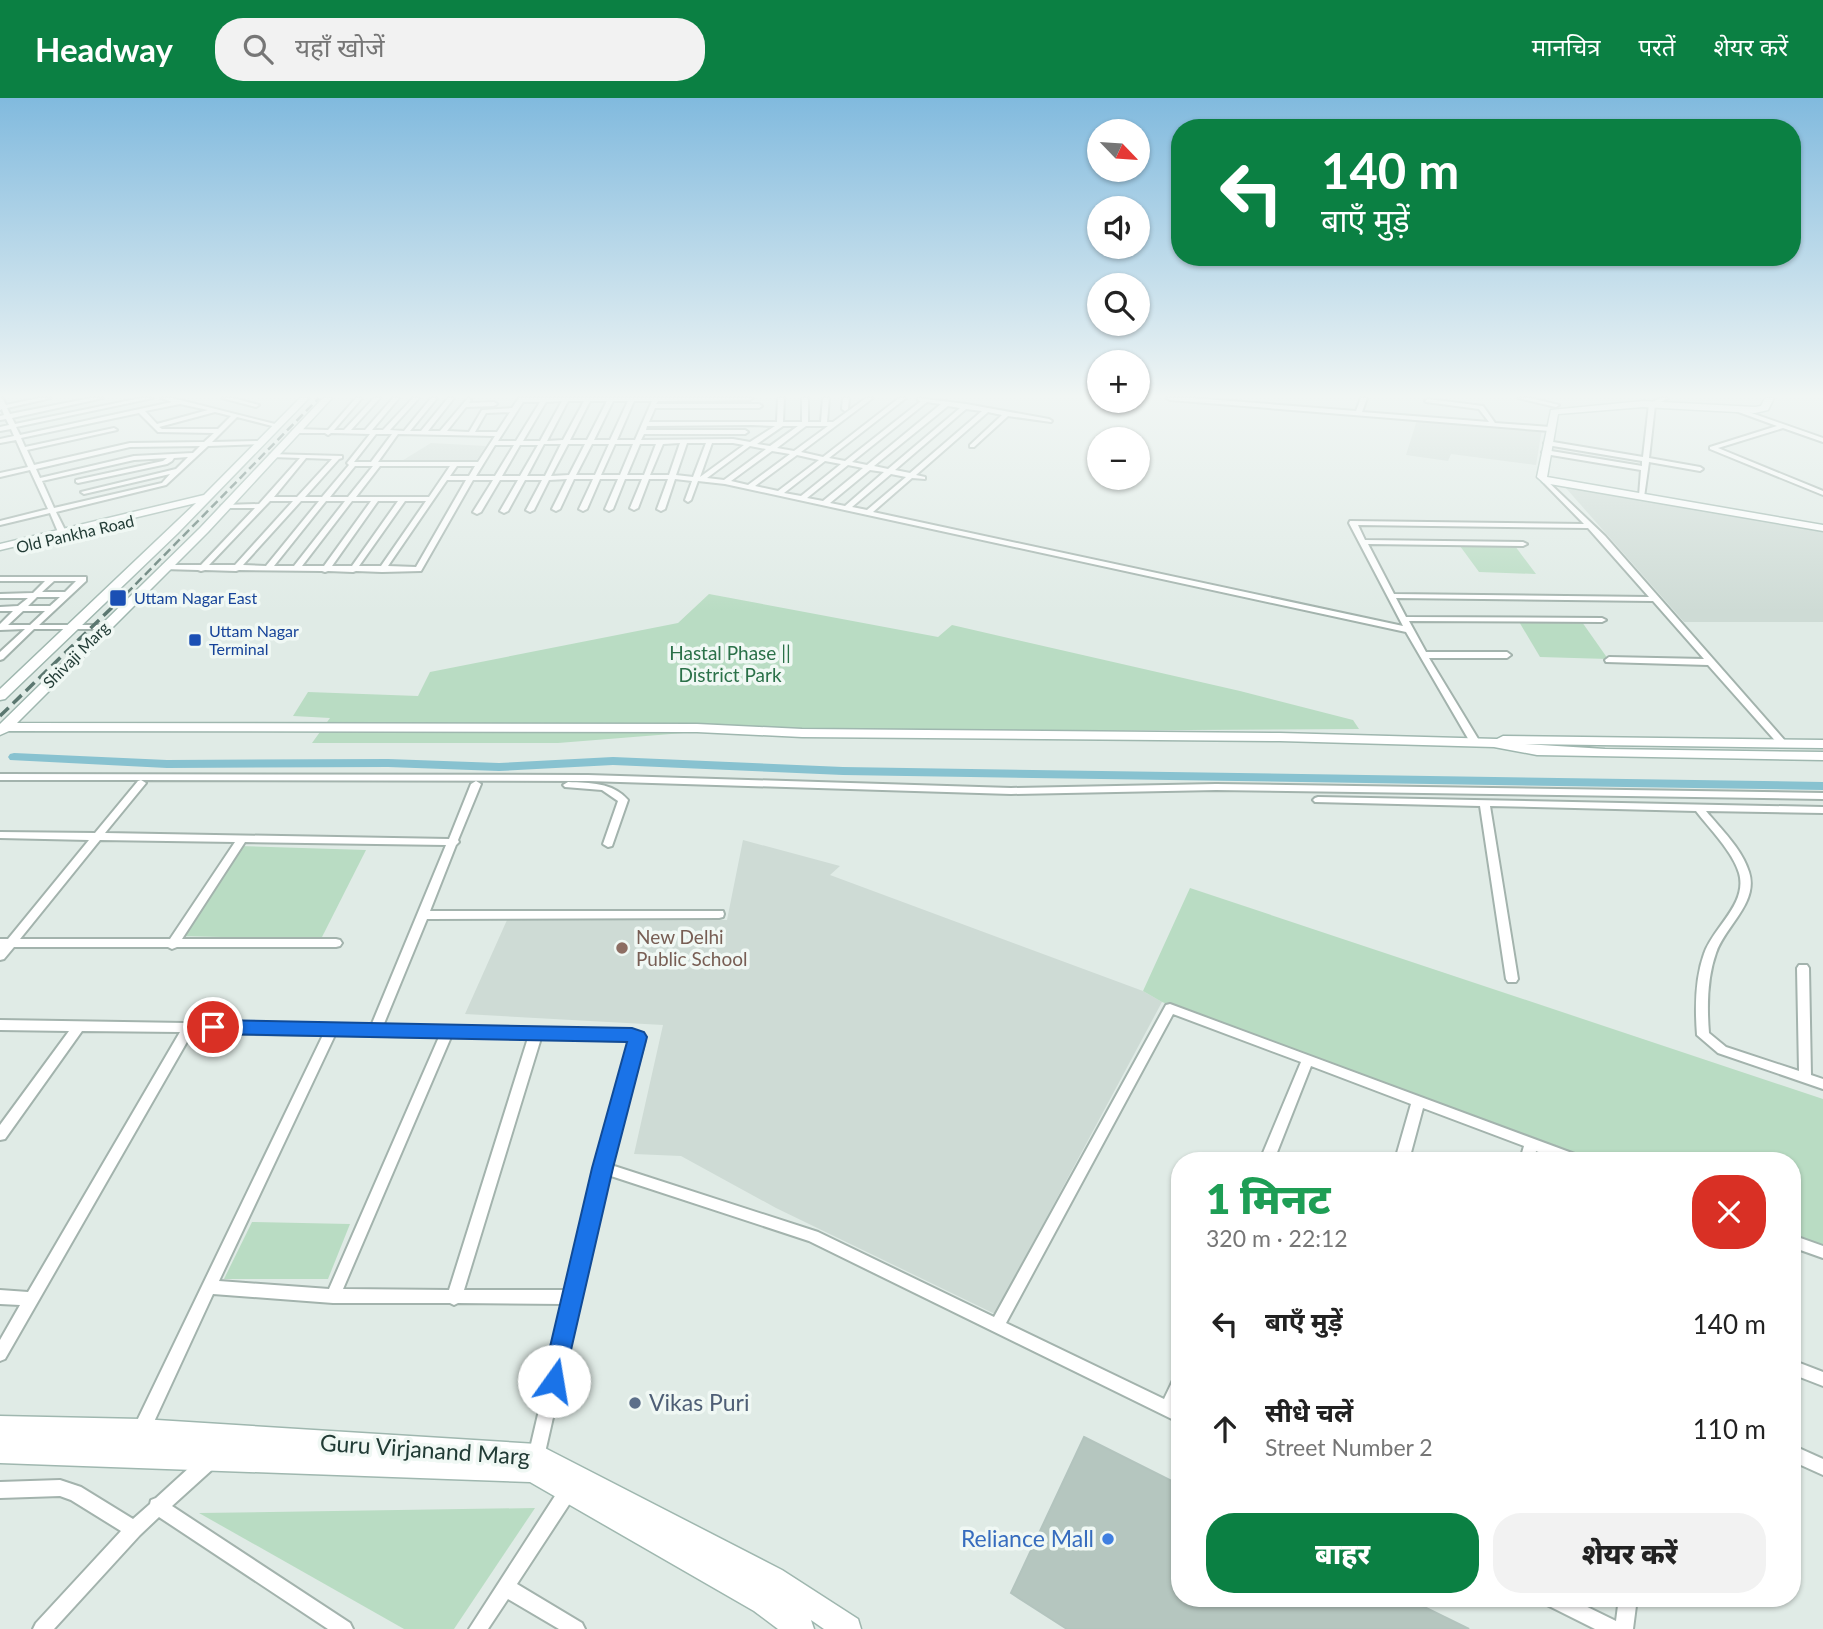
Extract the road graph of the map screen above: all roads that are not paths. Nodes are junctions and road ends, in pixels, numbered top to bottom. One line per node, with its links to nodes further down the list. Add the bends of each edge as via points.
1 (25, 469): 36 (street)
2 (33, 469): 50 (street)
3 (85, 469): 35 (street)
4 (133, 469): 52 (street)
5 (233, 469): 67 (street, Shivaji Marg)
6 (259, 469): 59 (street, Shivaji Marg)
7 (293, 469): 71 (street)
8 (325, 469): 61 (street)
9 (347, 469): 62 (street)
10 (371, 469): 63 (street)
11 (451, 469): 42 (street)
12 (476, 469): 43 (street)
13 (502, 469): 44 (street)
14 (527, 469): 45 (street)
15 (551, 469): 46 (street)
16 (576, 469): 47 (street)
17 (600, 469): 38 (street)
18 (625, 469): 39 (street)
19 (651, 469): 40 (street)
20 (675, 469): 41 (street)
21 (702, 469): 48 (street)
22 (713, 469): 48 (street)
23 (742, 469): 53 (street)
24 (774, 469): 54 (street)
25 (809, 469): 56 (street)
26 (837, 469): 60 (street)
27 (863, 469): 70 (street)
28 (881, 469): 34 (street)
29 (919, 469): 37 (street)
30 (1542, 469): 51 (street)
31 (1645, 469): 58 (street)
32 (1765, 469): 57 (street)
33 (179, 471): 55 (street); 69 (street, via 161,485)
34 (890, 471): 37 (street); 72 (street)
35 (74, 472): 50 (street); 52 (street)
36 (0, 475)
37 (911, 476): 49 (street); 83 (street)
38 (597, 477): 39 (street); 47 (street); 76 (street)
39 (622, 477): 40 (street); 77 (street)
40 (648, 477): 41 (street); 74 (street)
41 (673, 477): 48 (street); 78 (street)
42 (445, 478): 43 (street); 66 (street)
43 (471, 478): 44 (street); 98 (street, via 420,567)
44 (497, 478): 45 (street); 82 (street)
45 (522, 478): 46 (street); 81 (street)
46 (547, 478): 47 (street); 80 (street)
47 (572, 478): 75 (street)
48 (700, 478): 53 (street); 68 (street)
49 (923, 478)
50 (38, 480): 79 (street)
51 (1544, 480): 58 (street); 85 (street)
52 (78, 481): 55 (street)
53 (724, 482): 54 (street)
54 (751, 486): 56 (street)
55 (84, 492): 69 (street)
56 (781, 492): 60 (street)
57 (1823, 493)
58 (1642, 496): 86 (street)
59 (233, 498): 67 (street, Old Pankha Road); 71 (street); 91 (street, Shivaji Marg)
60 (804, 498): 70 (street)
61 (298, 499): 62 (street); 71 (street); 93 (street)
62 (325, 499): 63 (street); 94 (street)
63 (350, 499): 64 (street); 95 (street)
64 (376, 499): 65 (street); 96 (street)
65 (403, 499): 66 (street); 97 (street)
66 (430, 499): 98 (street)
67 (204, 500): 87 (street, Old Pankha Road); 90 (street, Old Pankha Road); 111 (street, Shivaji Marg)
68 (688, 500)
69 (86, 502): 79 (street)
70 (826, 502): 72 (street)
71 (265, 503): 92 (street)
72 (848, 507): 83 (street)
73 (0, 508): 84 (street)
74 (634, 508)
75 (556, 509)
76 (583, 509)
77 (608, 509)
78 (661, 509)
79 (52, 510): 84 (street); 87 (street)
80 (530, 510)
81 (504, 511)
82 (477, 512)
83 (869, 512): 115 (street)
84 (2, 522)
85 (1590, 526): 88 (street, via 1353,523); 105 (street)
86 (1823, 528)
87 (62, 532): 90 (street, Old Pankha Road)
88 (1363, 542): 89 (street); 104 (street)
89 (1524, 544)
90 (0, 550)
91 (166, 567): 92 (street); 113 (street, Shivaji Marg)
92 (201, 569): 93 (street)
93 (236, 569): 94 (street)
94 (267, 569): 95 (street)
95 (295, 569): 96 (street)
96 (325, 570): 97 (street)
97 (353, 570): 98 (street)
98 (382, 570)
99 (0, 579): 100 (street)
100 (51, 579): 101 (street, via 82,578); 102 (street)
101 (66, 594): 102 (street); 107 (street)
102 (34, 595): 103 (street); 106 (street)
103 (0, 596)
104 (1391, 596): 105 (street); 109 (street)
105 (1655, 599): 120 (street)
106 (20, 608): 107 (street); 108 (street); 112 (street)
107 (51, 608): 114 (street)
108 (0, 609)
109 (1404, 619): 110 (street); 115 (street)
110 (1602, 620)
111 (73, 626): 113 (street); 114 (street); 121 (street, Shivaji Marg)
112 (0, 627): 114 (street)
113 (105, 627): 122 (street, Shivaji Marg)
114 (31, 628): 118 (street)
115 (1409, 629): 117 (street)
116 (1507, 655): 117 (street)
117 (1424, 656): 123 (street)
118 (0, 657)
119 (1609, 660): 120 (street)
120 (1710, 662): 125 (street)
121 (0, 695)
122 (3, 730): 123 (street, via 697,728)
123 (1475, 742): 124 (street)
124 (1494, 743): 125 (street, via 1517,738); 127 (street, via 1592,753)
125 (1782, 743): 126 (street)
126 (1823, 744)
127 (1823, 756)
128 (0, 780): 129 (street); 131 (street, via 588,778 1011,790 1216,787)
129 (141, 783): 130 (street); 137 (street)
130 (476, 784): 139 (street); 140 (street, via 604,787 616,792 623,800)
131 (1823, 796)
132 (1318, 800): 133 (street)
133 (1485, 804): 134 (street); 148 (street)
134 (1699, 808): 135 (street); 157 (street, via 1744,869 1747,885 1747,894 1707,960 1703,1035 1722,1050)
135 (1823, 810)
136 (0, 835): 137 (street)
137 (100, 836): 138 (street); 143 (street)
138 (243, 838): 139 (street); 145 (street)
139 (454, 842): 142 (street)
140 (608, 844)
141 (719, 914): 142 (street)
142 (423, 915): 153 (street)
143 (5, 943): 145 (street); 146 (street)
144 (336, 943): 145 (street)
145 (172, 945)
146 (0, 956)
147 (1803, 968): 157 (street)
148 (1512, 979)
149 (0, 1025): 150 (street)
150 (79, 1026): 151 (street); 160 (street)
151 (190, 1026): 152 (street); 174 (street)
152 (331, 1030): 153 (street); 169 (street)
153 (375, 1032): 154 (street)
154 (446, 1033): 155 (street); 170 (street)
155 (536, 1033): 166 (street, via 632,1035 639,1040); 173 (street)
156 (1308, 1059): 159 (street); 162 (street); 175 (street, via 1177,1009 1168,1010)
157 (1805, 1078): 158 (street)
158 (1823, 1084)
159 (1418, 1101): 161 (street); 163 (street)
160 (0, 1135)
161 (1531, 1144): 164 (street); 165 (street)
162 (1270, 1152)
163 (1404, 1152)
164 (1529, 1152)
165 (1553, 1152)
166 (603, 1168): 172 (street); 175 (street, via 813,1236)
167 (1801, 1244): 168 (street)
168 (1823, 1252)
169 (209, 1287): 170 (street); 181 (street)
170 (333, 1296): 173 (street)
171 (0, 1297): 174 (street)
172 (573, 1297): 173 (street); 185 (street)
173 (454, 1298)
174 (32, 1299): 176 (street)
175 (997, 1325): 179 (street)
176 (0, 1354)
177 (1801, 1371): 178 (street)
178 (1823, 1380)
179 (1171, 1411)
180 (0, 1428): 181 (street, Guru Virjanand Marg)
181 (141, 1431): 185 (street, Guru Virjanand Marg)
182 (0, 1451): 184 (street, Guru Virjanand Marg)
183 (1801, 1457): 186 (street)
184 (213, 1458): 185 (street, Guru Virjanand Marg); 189 (street)
185 (535, 1463): 187 (street, Guru Virjanand Marg)
186 (1823, 1467)
187 (573, 1483): 191 (street); 198 (street, Guru Virjanand Marg); 199 (street, Guru Virjanand Marg, via 773,1580)
188 (0, 1490): 190 (street, via 60,1488)
189 (157, 1506): 190 (street); 195 (street)
190 (134, 1529): 194 (street)
191 (505, 1587): 196 (street); 197 (street)
192 (1569, 1607): 200 (street)
193 (1627, 1607): 201 (street)
194 (42, 1629)
195 (344, 1629)
196 (478, 1629)
197 (576, 1629)
198 (801, 1629)
199 (848, 1629)
200 (1614, 1629)
201 (1624, 1629)

